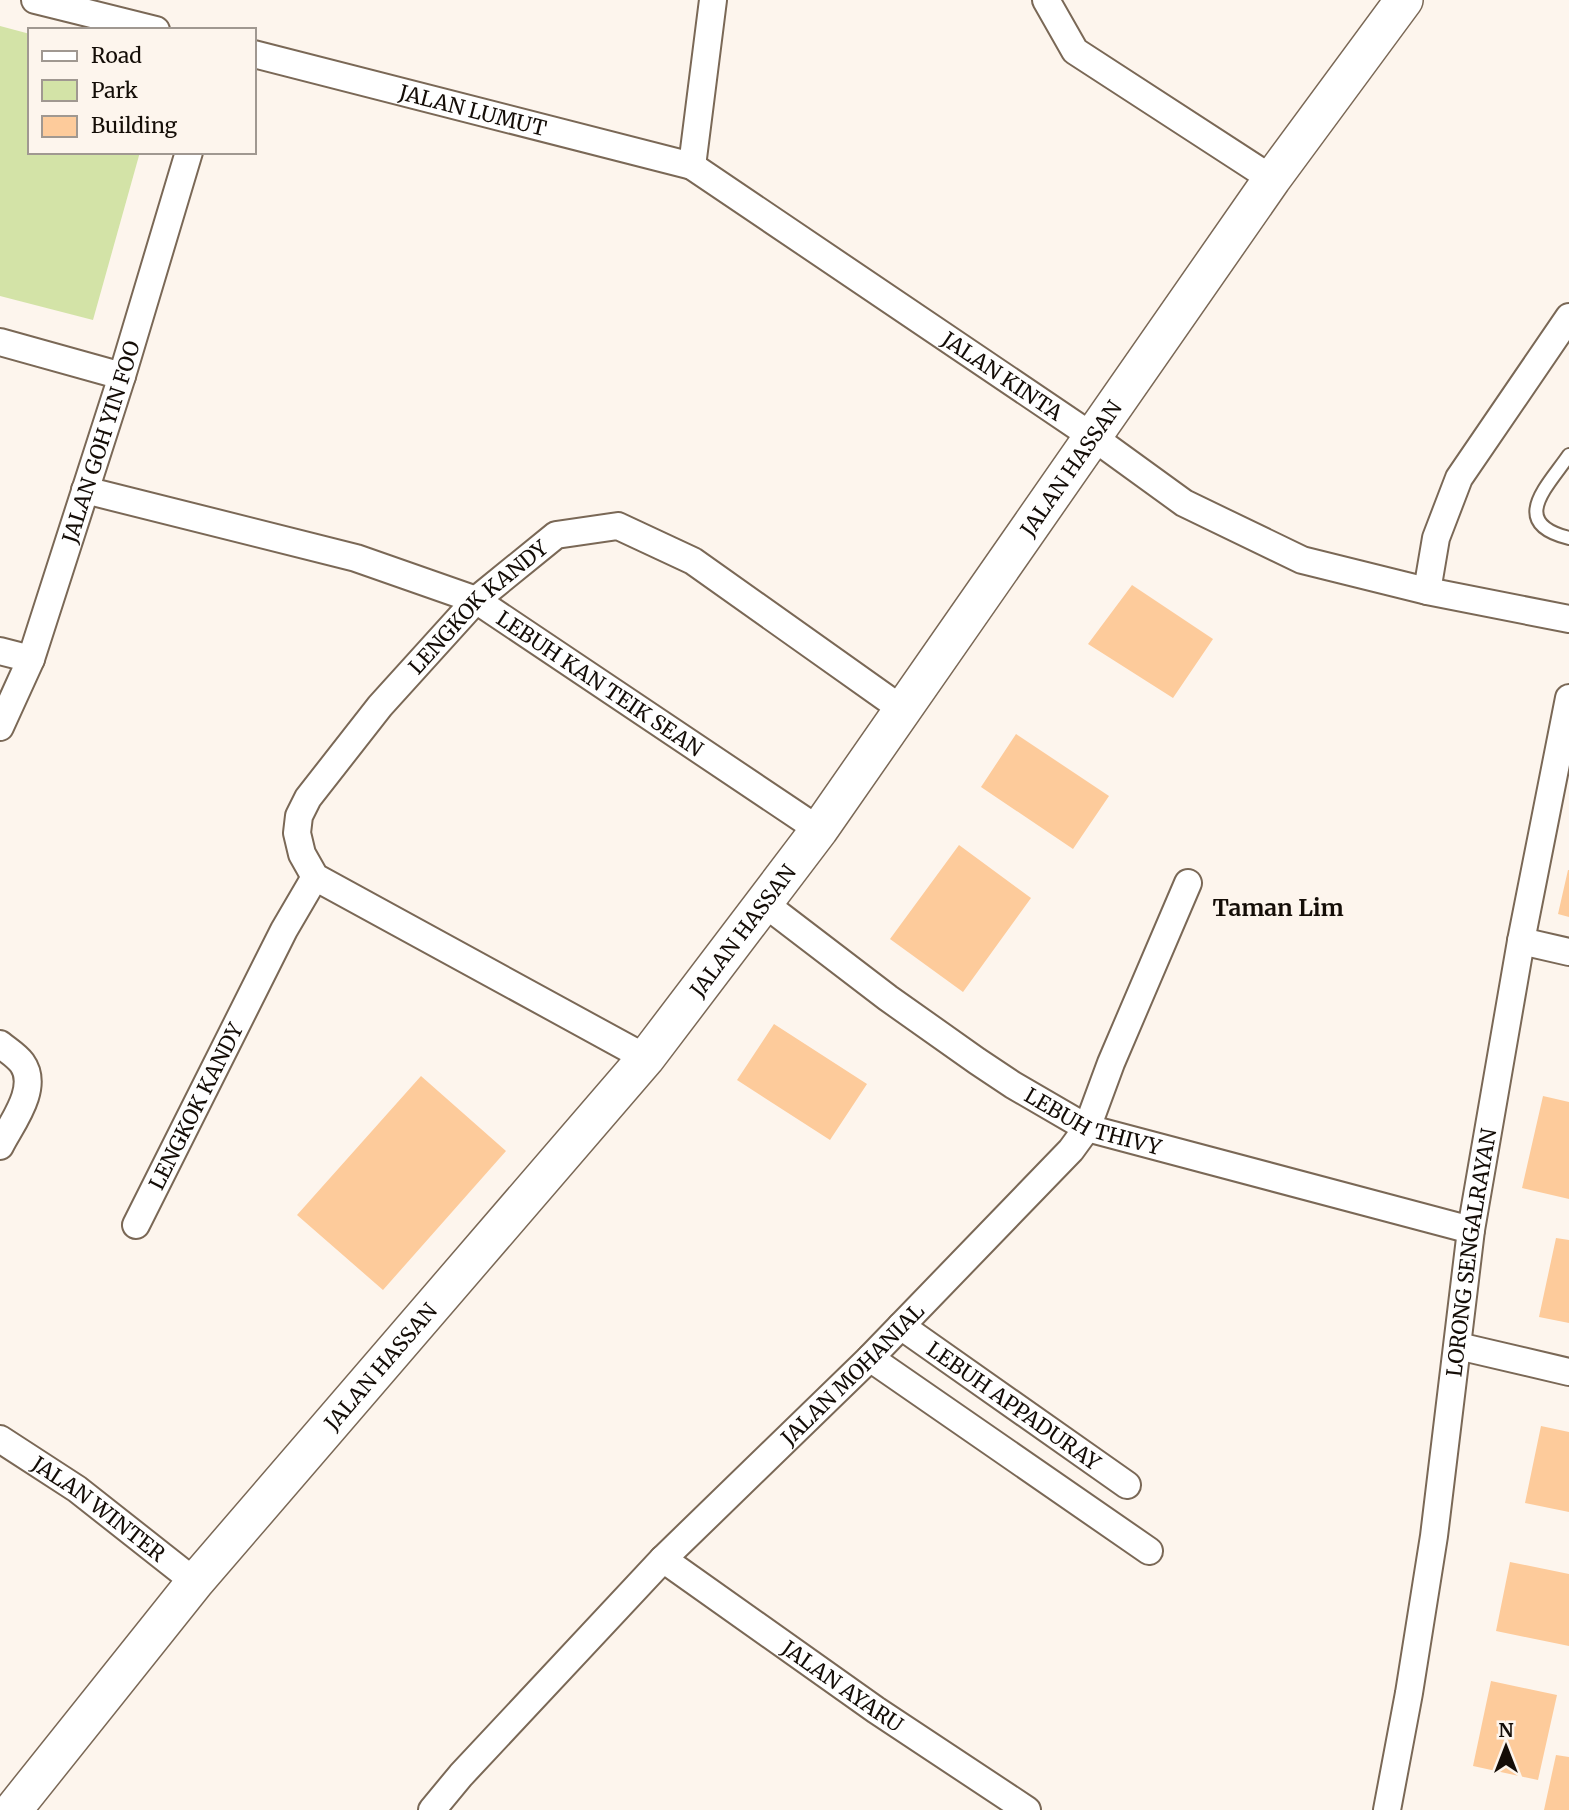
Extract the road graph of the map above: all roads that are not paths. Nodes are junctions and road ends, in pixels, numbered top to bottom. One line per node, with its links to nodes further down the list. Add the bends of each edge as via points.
1 (35, 0): 5 (street)
2 (713, 0): 8 (street)
3 (1046, 0): 9 (street, via 1075,51)
4 (1404, 0): 9 (street, JALAN HASSAN)
5 (148, 28)
6 (256, 55): 8 (street, JALAN LUMUT)
7 (188, 154): 12 (street, JALAN GOH YIN FOO)
8 (692, 166): 13 (street, JALAN KINTA)
9 (1272, 179): 13 (street, JALAN HASSAN)
10 (1569, 317): 17 (street, via 1459,478 1436,538)
11 (0, 342): 12 (street)
12 (122, 376): 15 (street, JALAN GOH YIN FOO)
13 (1093, 437): 17 (street, JALAN KINTA, via 1184,503 1302,560); 23 (street, JALAN HASSAN)
14 (1569, 455): 16 (lane, via 1534,511 1536,520 1553,534)
15 (85, 490): 18 (street, LEBUH KAN TEIK SEAN, via 356,558); 21 (street, JALAN GOH YIN FOO)
16 (1569, 538)
17 (1427, 591): 19 (street, JALAN KINTA)
18 (477, 600): 23 (street, LENGKOK KANDY, via 556,535 618,526 693,561); 25 (street, LEBUH KAN TEIK SEAN); 26 (street, LENGKOK KANDY, via 380,706 308,798 297,833 302,855)
19 (1569, 619)
20 (0, 652): 21 (street)
21 (31, 659): 24 (street, JALAN GOH YIN FOO)
22 (1569, 698): 29 (street, LORONG SENGALRAYAN)
23 (903, 710): 25 (street, JALAN HASSAN)
24 (0, 727)
25 (819, 830): 28 (street, JALAN HASSAN)
26 (315, 877): 32 (street); 35 (street, LENGKOK KANDY)
27 (1188, 883): 33 (street, JALAN MOHANIAL)
28 (765, 904): 32 (street, JALAN HASSAN); 33 (street, LEBUH THIVY, via 977,1061)
29 (1521, 941): 30 (street); 36 (street, LORONG SENGALRAYAN)
30 (1569, 952)
31 (0, 1044): 34 (street, via 22,1063 28,1080 25,1097)
32 (646, 1058): 45 (street, JALAN HASSAN)
33 (1087, 1128): 36 (street, LEBUH THIVY); 37 (street, JALAN MOHANIAL)
34 (0, 1146)
35 (136, 1225)
36 (1471, 1230): 38 (street, LORONG SENGALRAYAN)
37 (901, 1326): 39 (street, JALAN MOHANIAL); 42 (street, LEBUH APPADURAY)
38 (1458, 1346): 40 (street); 49 (street, LORONG SENGALRAYAN, via 1434,1536)
39 (870, 1358): 43 (street); 44 (street, JALAN MOHANIAL)
40 (1569, 1372)
41 (0, 1439): 45 (street, JALAN WINTER, via 77,1489)
42 (1127, 1485)
43 (1149, 1551)
44 (663, 1559): 47 (street, JALAN MOHANIAL); 48 (street, JALAN AYARU)
45 (195, 1582): 46 (street, JALAN HASSAN)
46 (13, 1810)
47 (432, 1810)
48 (1027, 1810)
49 (1387, 1810)

